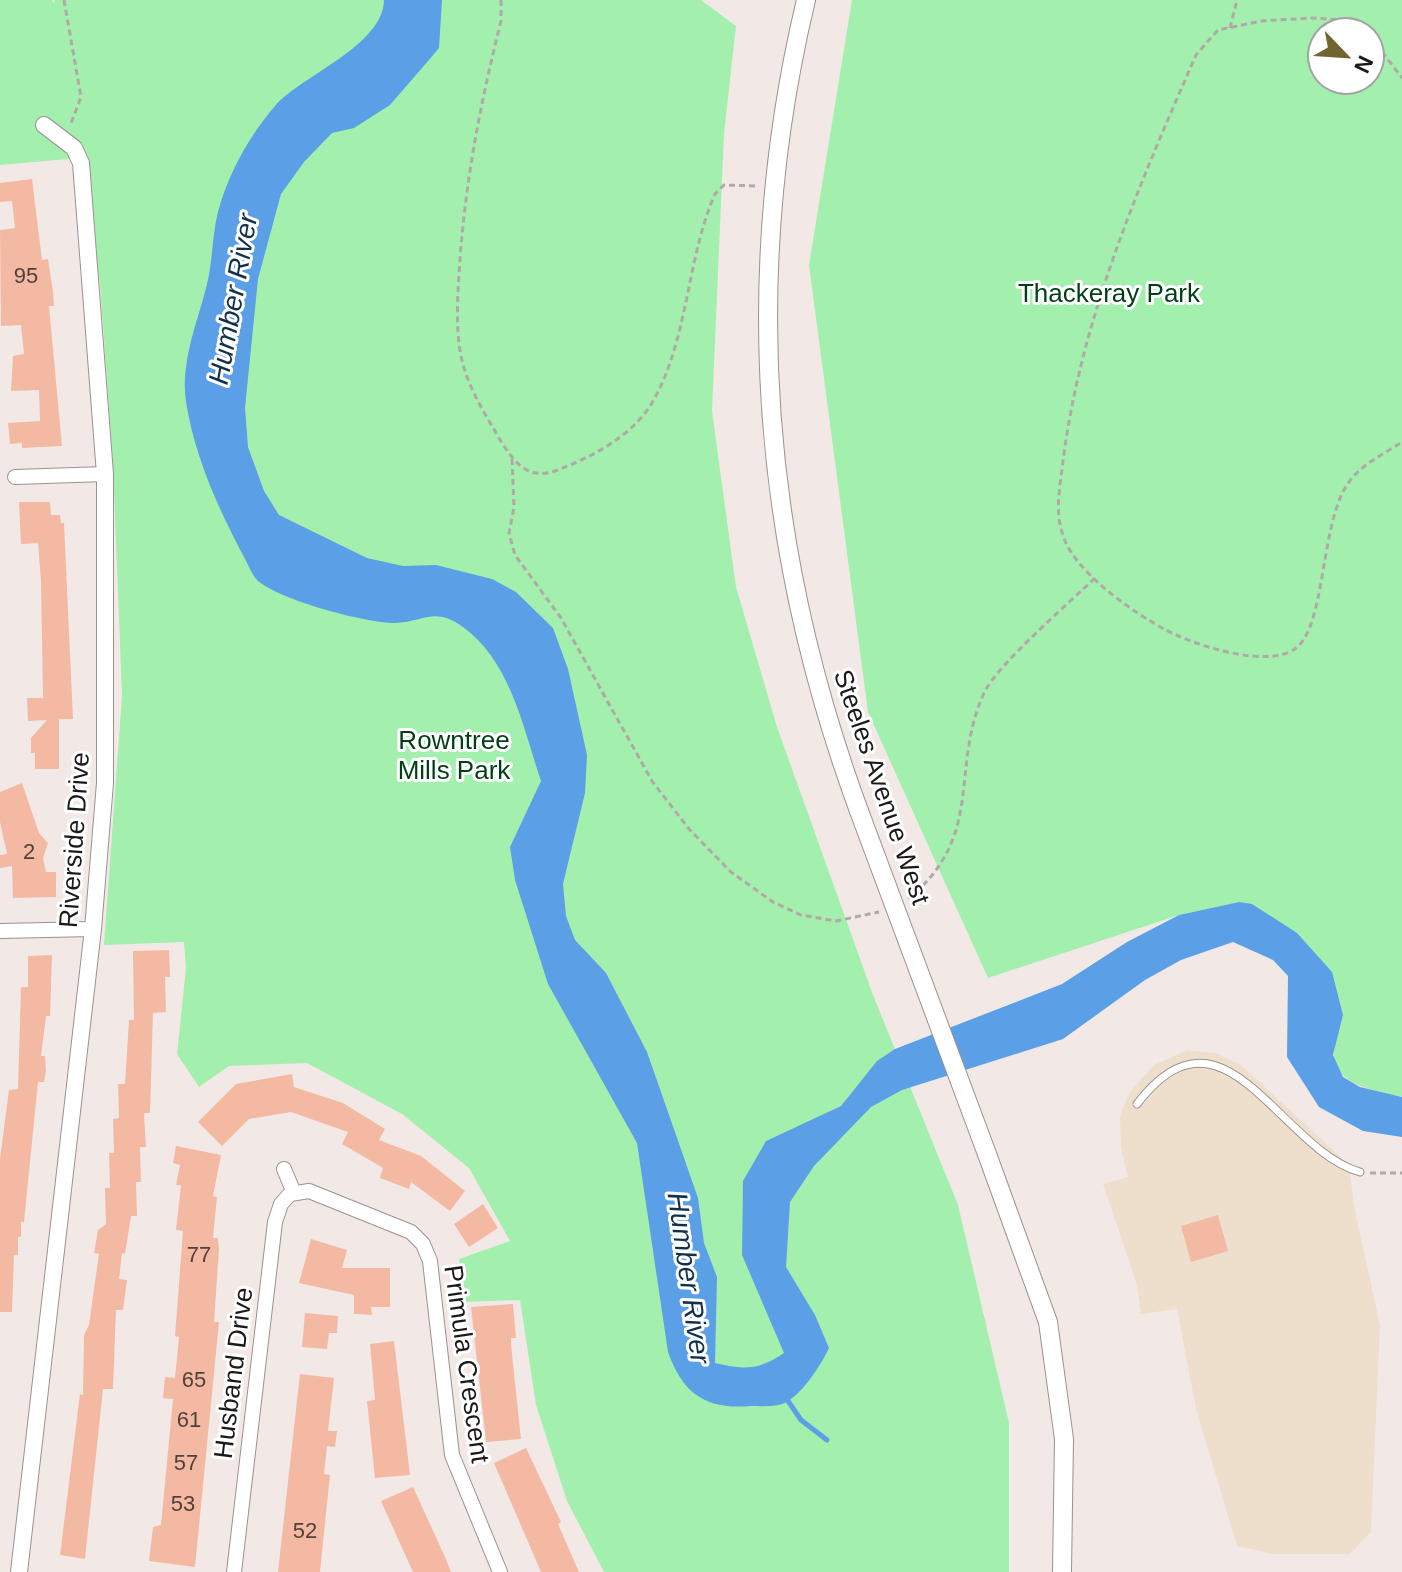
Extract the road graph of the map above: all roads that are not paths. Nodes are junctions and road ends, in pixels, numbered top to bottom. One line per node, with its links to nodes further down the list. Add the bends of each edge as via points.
1 (806, 0): 14 (main road, Steeles Avenue West, bridge, via 774,188 767,340 778,504 815,678 1048,1322 1064,1439)
2 (44, 125): 3 (street, Riverside Drive, via 79,154 81,163)
3 (105, 474): 4 (street); 5 (street, Riverside Drive, via 105,783)
4 (15, 477)
5 (93, 929): 6 (street); 11 (street, Riverside Drive)
6 (0, 931)
7 (1137, 1104): 9 (lane, via 1165,1074 1189,1063 1213,1065 1237,1075 1332,1161)
8 (284, 1169): 10 (street)
9 (1360, 1172)
10 (296, 1192): 12 (street, Husband Drive, via 281,1204 275,1222); 13 (street, Primula Crescent, via 309,1191 395,1225 423,1244 430,1261 452,1455)
11 (19, 1572)
12 (234, 1572)
13 (500, 1572)
14 (1062, 1572)

